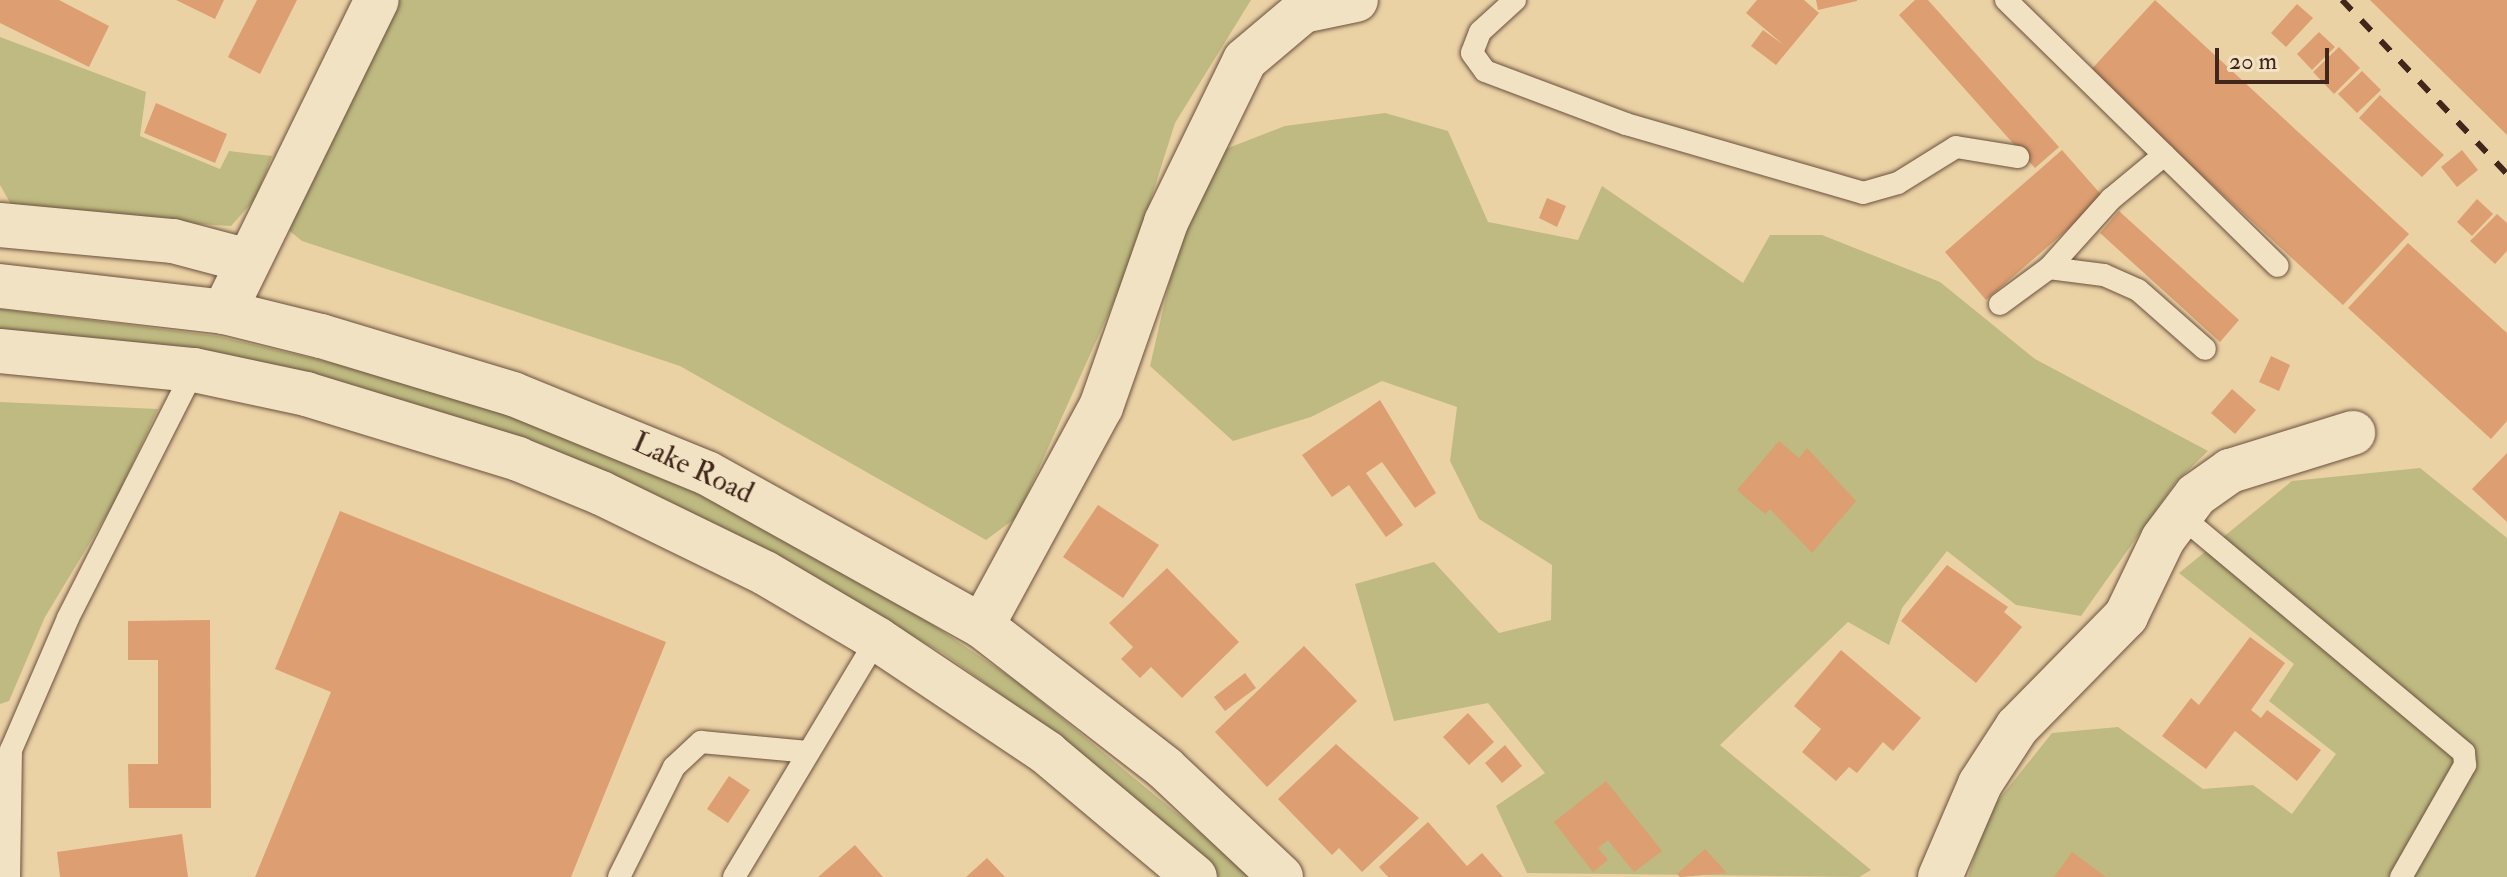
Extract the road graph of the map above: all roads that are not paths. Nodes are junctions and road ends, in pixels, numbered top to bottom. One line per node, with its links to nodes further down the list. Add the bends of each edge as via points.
1 (377, 0): 9 (main road)
2 (1356, 0): 5 (main road)
3 (1515, 0): 7 (lane, via 1480,32 1472,53 1485,71 1626,124 1863,193 1898,183 1956,147)
4 (2006, 0): 6 (lane)
5 (1298, 5): 20 (main road, via 1245,60 1202,141 1101,407)
6 (2164, 155): 10 (lane); 11 (lane, via 2111,199)
7 (2018, 157)
8 (0, 225): 9 (main road, via 173,241)
9 (248, 261): 14 (main road)
10 (2278, 266)
11 (2049, 268): 13 (lane); 15 (lane, via 2104,275 2138,290)
12 (0, 286): 14 (main road, Lake Road)
13 (2000, 304)
14 (224, 312): 20 (main road, Lake Road, via 425,366 616,432 794,518)
15 (2205, 349)
16 (0, 351): 17 (main road, Lake Road)
17 (194, 370): 21 (main road, Lake Road, via 306,394 518,459 765,573); 23 (lane, via 68,618 11,750)
18 (2353, 433): 19 (main road, via 2230,471)
19 (2181, 516): 28 (main road, via 2126,616 2017,727 1980,784); 29 (lane, via 2464,753 2465,765)
20 (982, 626): 27 (main road, Lake Road, via 1165,768)
21 (877, 639): 22 (lane); 26 (main road, Lake Road, via 1047,753)
22 (808, 752): 24 (lane, via 701,742 674,767); 25 (lane)
23 (9, 877)
24 (619, 877)
25 (734, 877)
26 (1195, 877)
27 (1281, 877)
28 (1940, 877)
29 (2401, 877)

